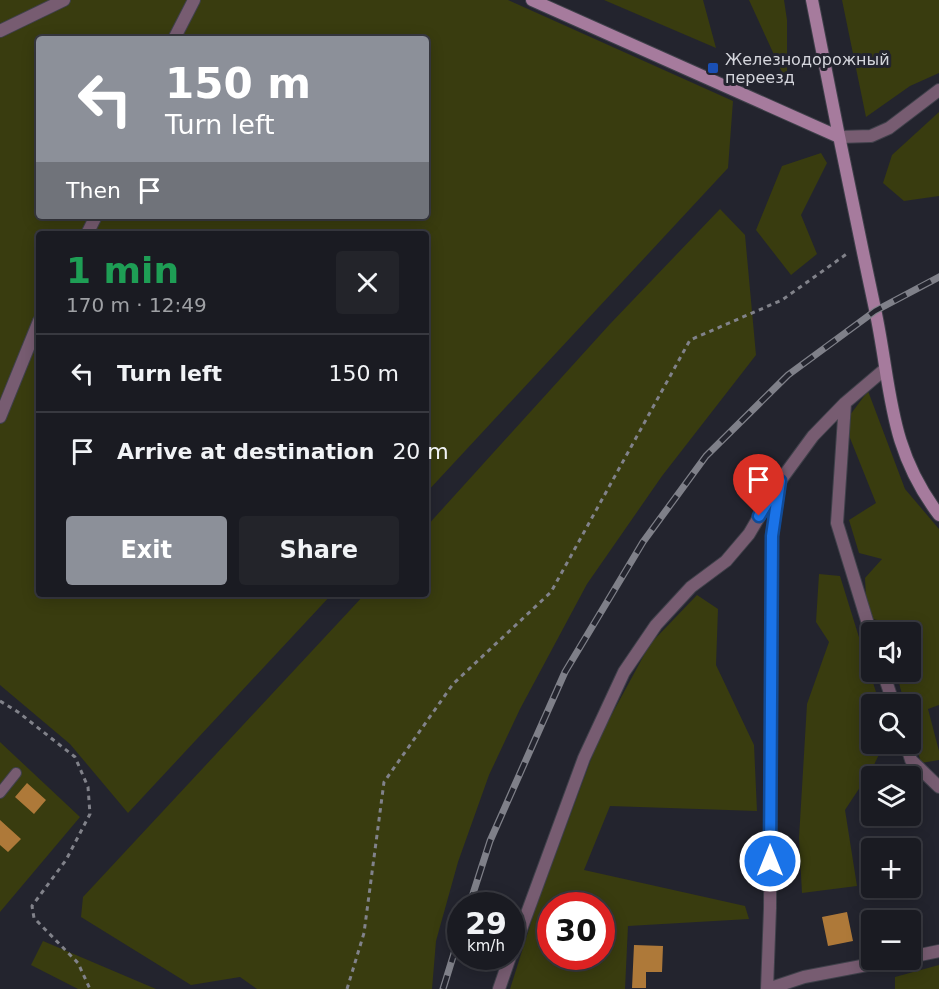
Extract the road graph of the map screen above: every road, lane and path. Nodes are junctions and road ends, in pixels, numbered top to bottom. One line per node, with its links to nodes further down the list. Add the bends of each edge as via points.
1 (64, 0): 5 (street)
2 (194, 0): 6 (street)
3 (532, 0): 8 (main road)
4 (812, 0): 8 (main road)
5 (0, 31)
6 (176, 36)
7 (939, 90): 8 (street, via 889,128 871,136)
8 (839, 137): 9 (main road)
9 (860, 245): 11 (main road); 28 (path, via 782,300 690,340 551,592 453,684 384,782 364,933)
10 (36, 328): 13 (street)
11 (885, 369): 12 (street); 15 (main road, via 905,457)
12 (845, 403): 14 (street, via 813,436); 16 (street, via 837,523)
13 (0, 417)
14 (780, 481): 22 (street, via 749,534 726,561 691,587 656,625 624,672 584,758); 30 (street, via 772,536)
15 (939, 515)
16 (867, 622)
17 (0, 700): 27 (path, via 75,757 88,787 90,814 66,860 32,906 34,918 78,963)
18 (909, 754): 20 (street)
19 (16, 773): 21 (lane)
20 (939, 787)
21 (0, 793)
22 (525, 918)
23 (939, 951): 24 (street)
24 (921, 955)
25 (861, 966): 30 (street, via 804,977)
26 (506, 970): 29 (street)
27 (90, 989)
28 (347, 989)
29 (499, 989)
30 (768, 989)

